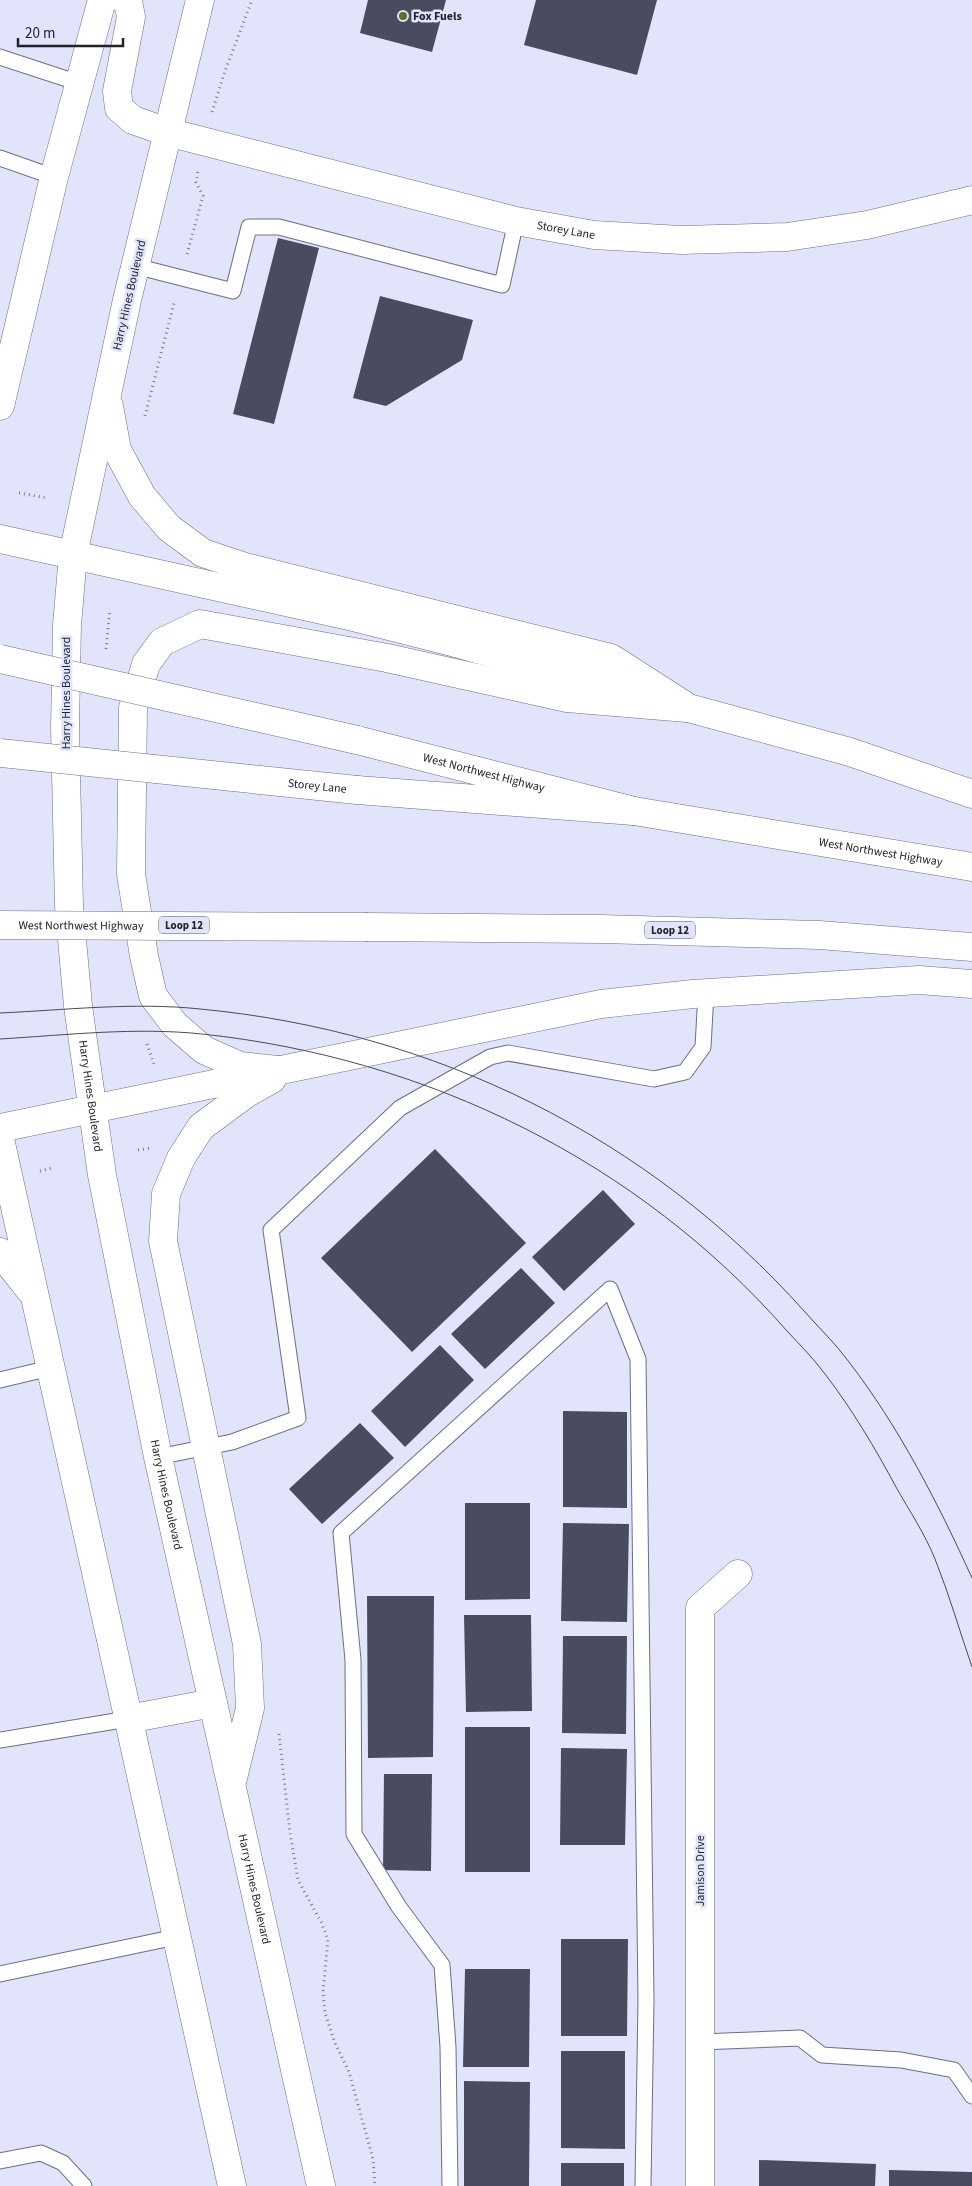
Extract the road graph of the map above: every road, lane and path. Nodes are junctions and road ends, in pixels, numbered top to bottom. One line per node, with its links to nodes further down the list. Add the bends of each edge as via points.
1 (102, 0): 6 (main road)
2 (125, 0): 8 (main road, Storey Lane, via 131,17 117,91 119,108 133,120)
3 (200, 0): 8 (main road, Harry Hines Boulevard)
4 (252, 0): 7 (path)
5 (0, 57): 6 (lane)
6 (79, 83): 10 (main road)
7 (216, 98)
8 (167, 132): 13 (main road, Storey Lane); 14 (main road, Harry Hines Boulevard)
9 (0, 158): 10 (lane)
10 (54, 177): 16 (main road)
11 (196, 182): 15 (path, via 203,196)
12 (972, 200): 13 (main road, Storey Lane, via 867,225 787,237 681,240 604,235)
13 (516, 221): 15 (lane, via 502,285 278,227 249,226 232,291)
14 (135, 266): 15 (lane); 17 (main road, Harry Hines Boulevard)
15 (181, 278): 19 (path)
16 (8, 340): 18 (main road)
17 (106, 393): 23 (main road, Harry Hines Boulevard); 25 (main road, via 117,450 142,496 169,528 203,552 245,567 611,658)
18 (0, 406)
19 (143, 423)
20 (19, 493): 21 (path)
21 (47, 498)
22 (0, 540): 23 (main road)
23 (73, 556): 25 (main road, via 345,614); 35 (main road, Harry Hines Boulevard, via 67,625 65,727 69,906 78,1006)
24 (0, 659): 28 (main road, West Northwest Highway, bridge, via 357,740)
25 (687, 708): 27 (main road, via 850,752); 34 (main road, via 567,698 387,658 200,624 162,642 146,664 133,708 131,874 153,996 175,1024 204,1050 240,1066)
26 (0, 753): 28 (main road, Storey Lane, bridge, via 357,790)
27 (972, 794)
28 (634, 811): 29 (main road, West Northwest Highway)
29 (972, 868)
30 (0, 925): 31 (main road, West Northwest Highway / Loop 12, bridge, via 602,929 819,935)
31 (972, 947)
32 (972, 984): 33 (main road, via 919,980)
33 (706, 993): 34 (main road, via 601,1004); 44 (lane, via 703,1047 685,1072 654,1079 508,1053 490,1057 400,1108 271,1230 298,1418 232,1442)
34 (285, 1069): 35 (main road); 44 (main road, via 201,1127 181,1158 166,1194 163,1241)
35 (94, 1109): 36 (main road); 45 (main road, Harry Hines Boulevard, via 102,1175)
36 (0, 1128)
37 (0, 1139): 41 (main road)
38 (52, 1168): 39 (path)
39 (36, 1172)
40 (0, 1252): 41 (main road)
41 (34, 1295): 42 (main road)
42 (50, 1368): 43 (lane); 48 (main road)
43 (0, 1380)
44 (205, 1448): 45 (lane); 51 (main road, via 247,1644 250,1708)
45 (158, 1456): 47 (main road, Harry Hines Boulevard)
46 (738, 1574): 54 (main road, Jamison Drive, via 700,1608)
47 (212, 1703): 48 (main road); 51 (main road, Harry Hines Boulevard)
48 (128, 1719): 50 (lane); 52 (main road)
49 (278, 1726): 60 (path, via 298,1880 328,1939 322,1992 325,2013 351,2081 373,2159)
50 (0, 1740)
51 (231, 1784): 59 (main road, Harry Hines Boulevard)
52 (176, 1937): 53 (lane); 58 (main road)
53 (0, 1974)
54 (700, 2042): 55 (lane, via 800,2038 822,2055 901,2060 954,2070); 63 (main road, Jamison Drive)
55 (972, 2096)
56 (0, 2161): 57 (lane, via 41,2153 62,2163)
57 (84, 2186)
58 (232, 2186)
59 (321, 2186)
60 (375, 2186)
61 (450, 2186): 62 (lane, via 448,2047 442,1965 399,1907 354,1834 353,1660 341,1533 610,1289 638,1359 646,2000)
62 (643, 2186)
63 (700, 2186)

